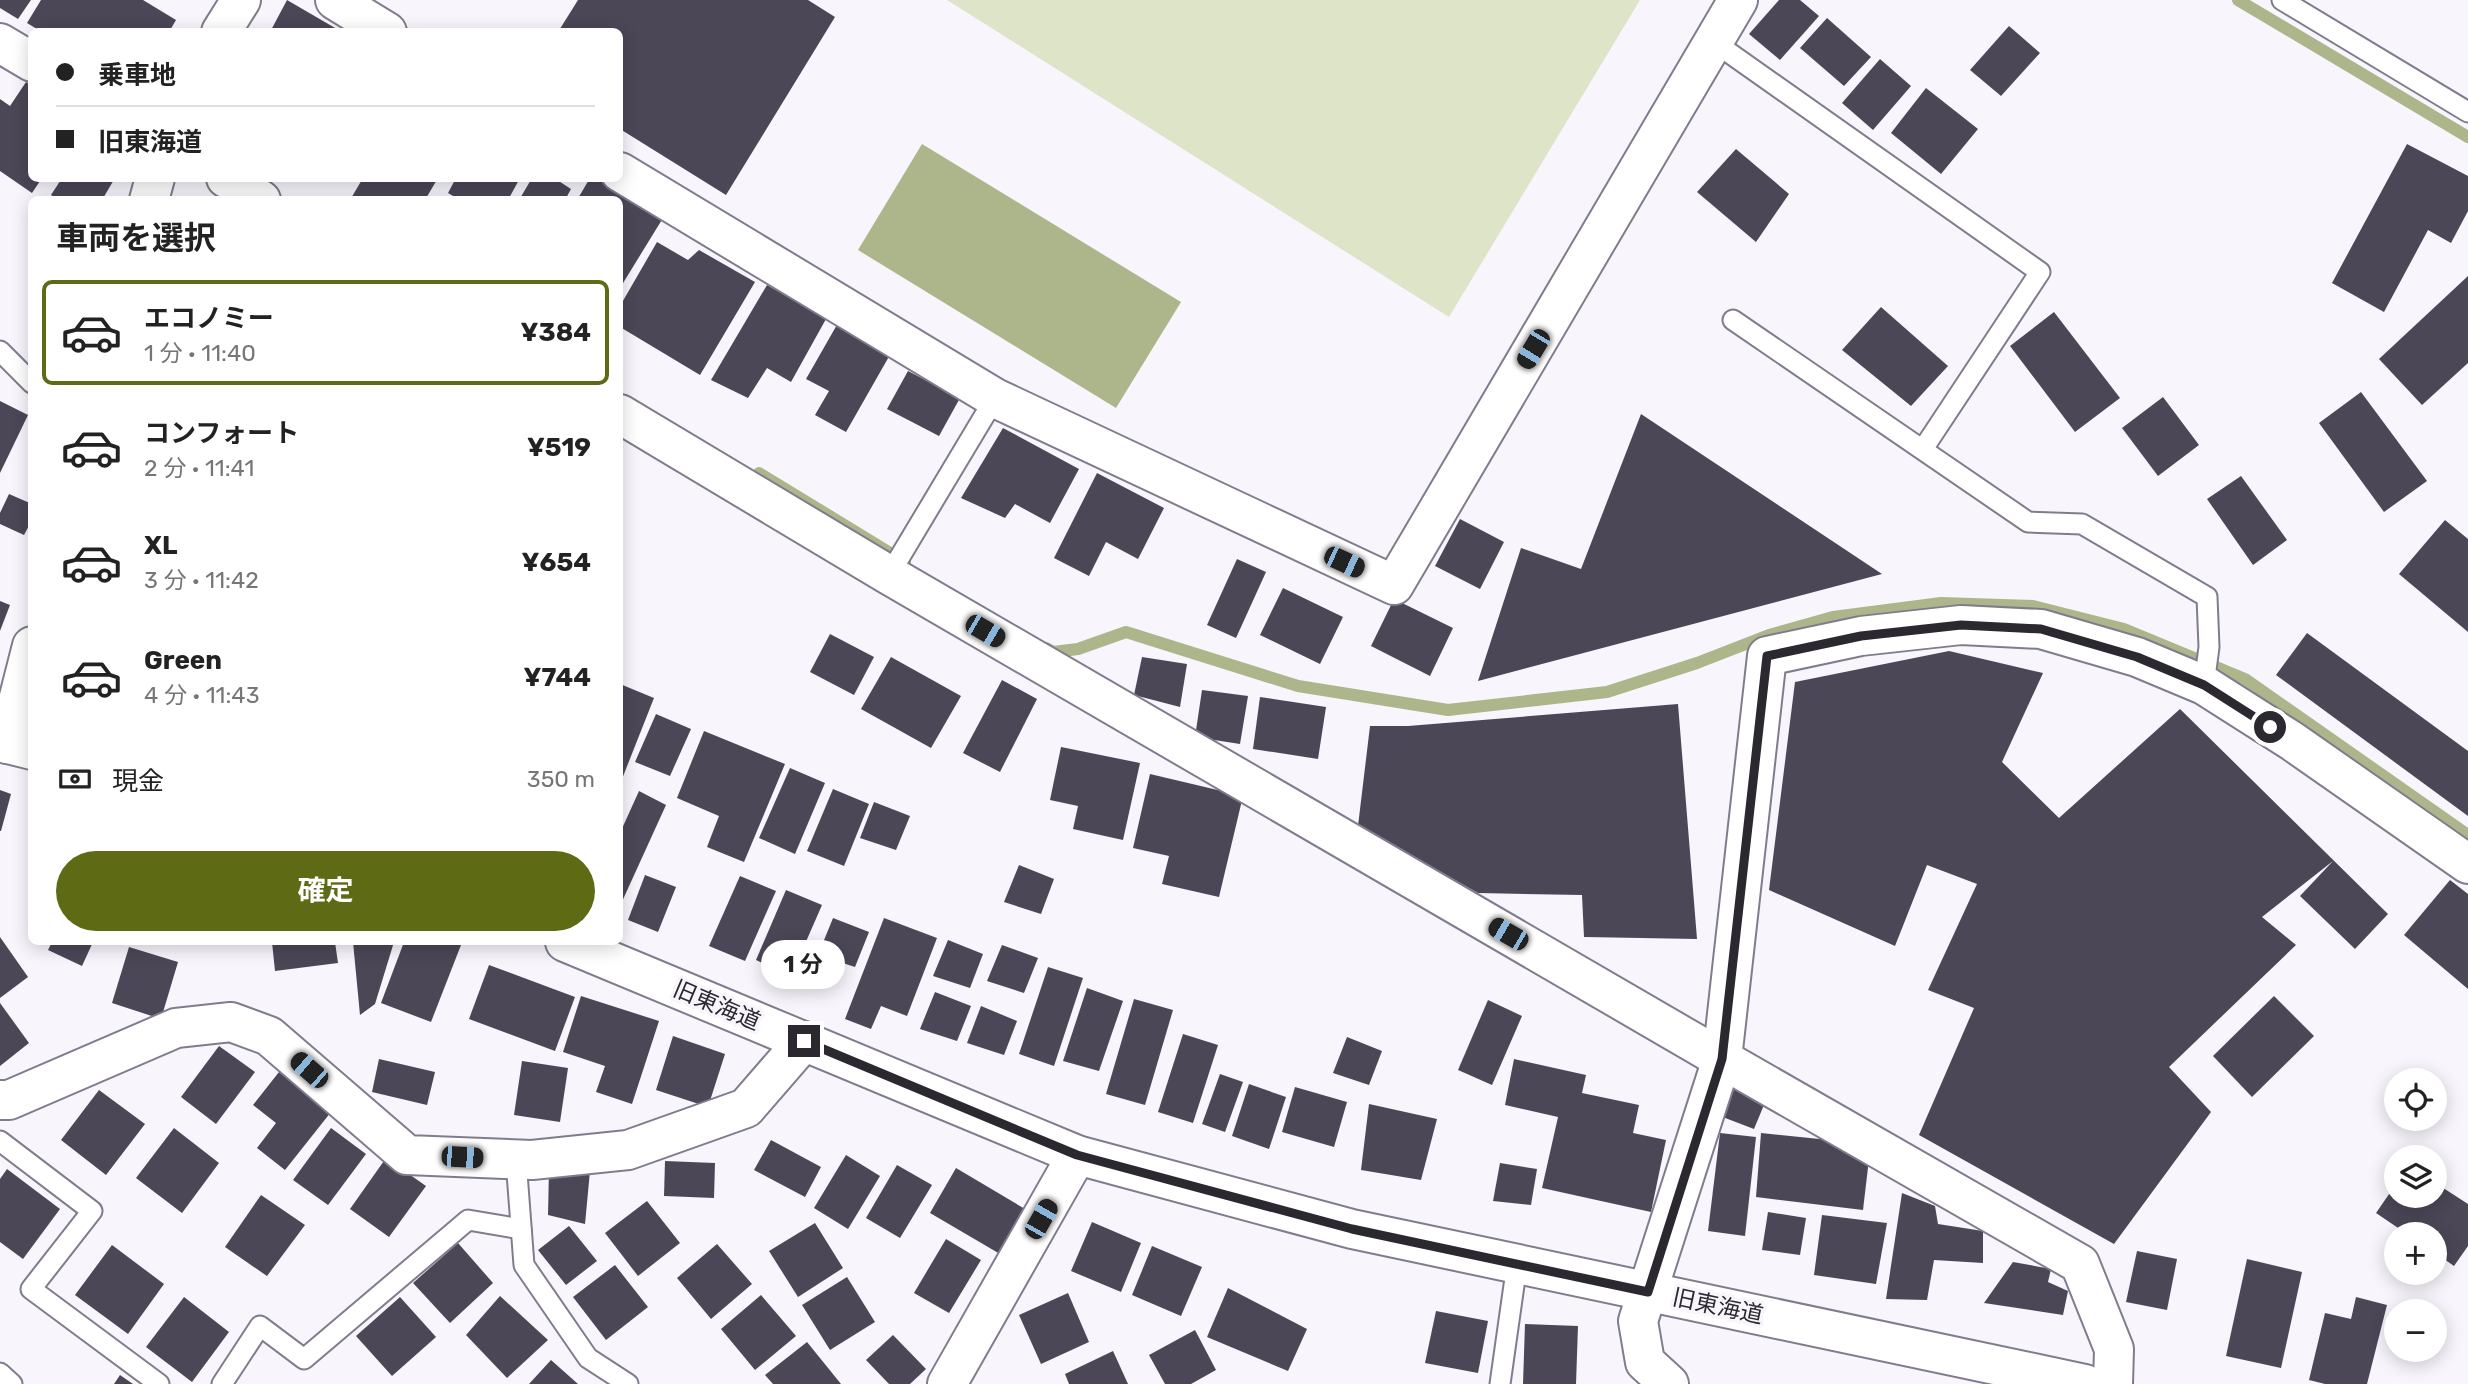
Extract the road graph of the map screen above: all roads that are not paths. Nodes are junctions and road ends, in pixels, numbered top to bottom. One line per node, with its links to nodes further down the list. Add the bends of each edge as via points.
1 (241, 0): 5 (street)
2 (335, 0): 6 (street)
3 (1738, 0): 7 (street)
4 (2283, 0): 10 (lane)
5 (224, 28)
6 (380, 28)
7 (1714, 42): 17 (street, via 1394,585); 19 (lane, via 2040,272)
8 (0, 43): 9 (street)
9 (28, 60)
10 (2468, 112)
11 (623, 174): 17 (street)
12 (232, 182): 13 (street)
13 (255, 196)
14 (1733, 320): 19 (lane)
15 (0, 351): 16 (lane)
16 (28, 379)
17 (995, 398): 20 (lane)
18 (623, 416): 20 (street)
19 (1923, 449): 22 (lane, via 2028,522 2082,524 2207,597 2209,647)
20 (890, 575): 27 (street)
21 (28, 667): 23 (street)
22 (2204, 685): 24 (street); 27 (street, via 2137,657 2041,629 1961,625 1861,636 1767,656)
23 (13, 745)
24 (2468, 864)
25 (572, 945): 26 (street, 旧東海道)
26 (804, 1041): 30 (street, 旧東海道); 31 (street, via 746,1108 628,1150)
27 (1722, 1059): 34 (street); 44 (street, via 2080,1264 2114,1349)
28 (0, 1100): 31 (street, via 176,1028 231,1022 269,1036 407,1155)
29 (0, 1141): 37 (lane, via 92,1212 30,1289)
30 (1077, 1155): 33 (street, 旧東海道, via 1352,1229); 40 (street)
31 (516, 1160): 32 (lane)
32 (521, 1229): 38 (lane, via 468,1220 304,1359 260,1326); 39 (lane, via 524,1265 552,1306 588,1358)
33 (1517, 1264): 34 (street, 旧東海道); 41 (lane)
34 (1648, 1292): 42 (street, via 1638,1321 1645,1363); 43 (street, 旧東海道)
35 (0, 1373): 36 (lane)
36 (12, 1384)
37 (159, 1384)
38 (222, 1384)
39 (628, 1384)
40 (947, 1384)
41 (1500, 1384)
42 (1669, 1384)
43 (2085, 1384)
44 (2113, 1384)

